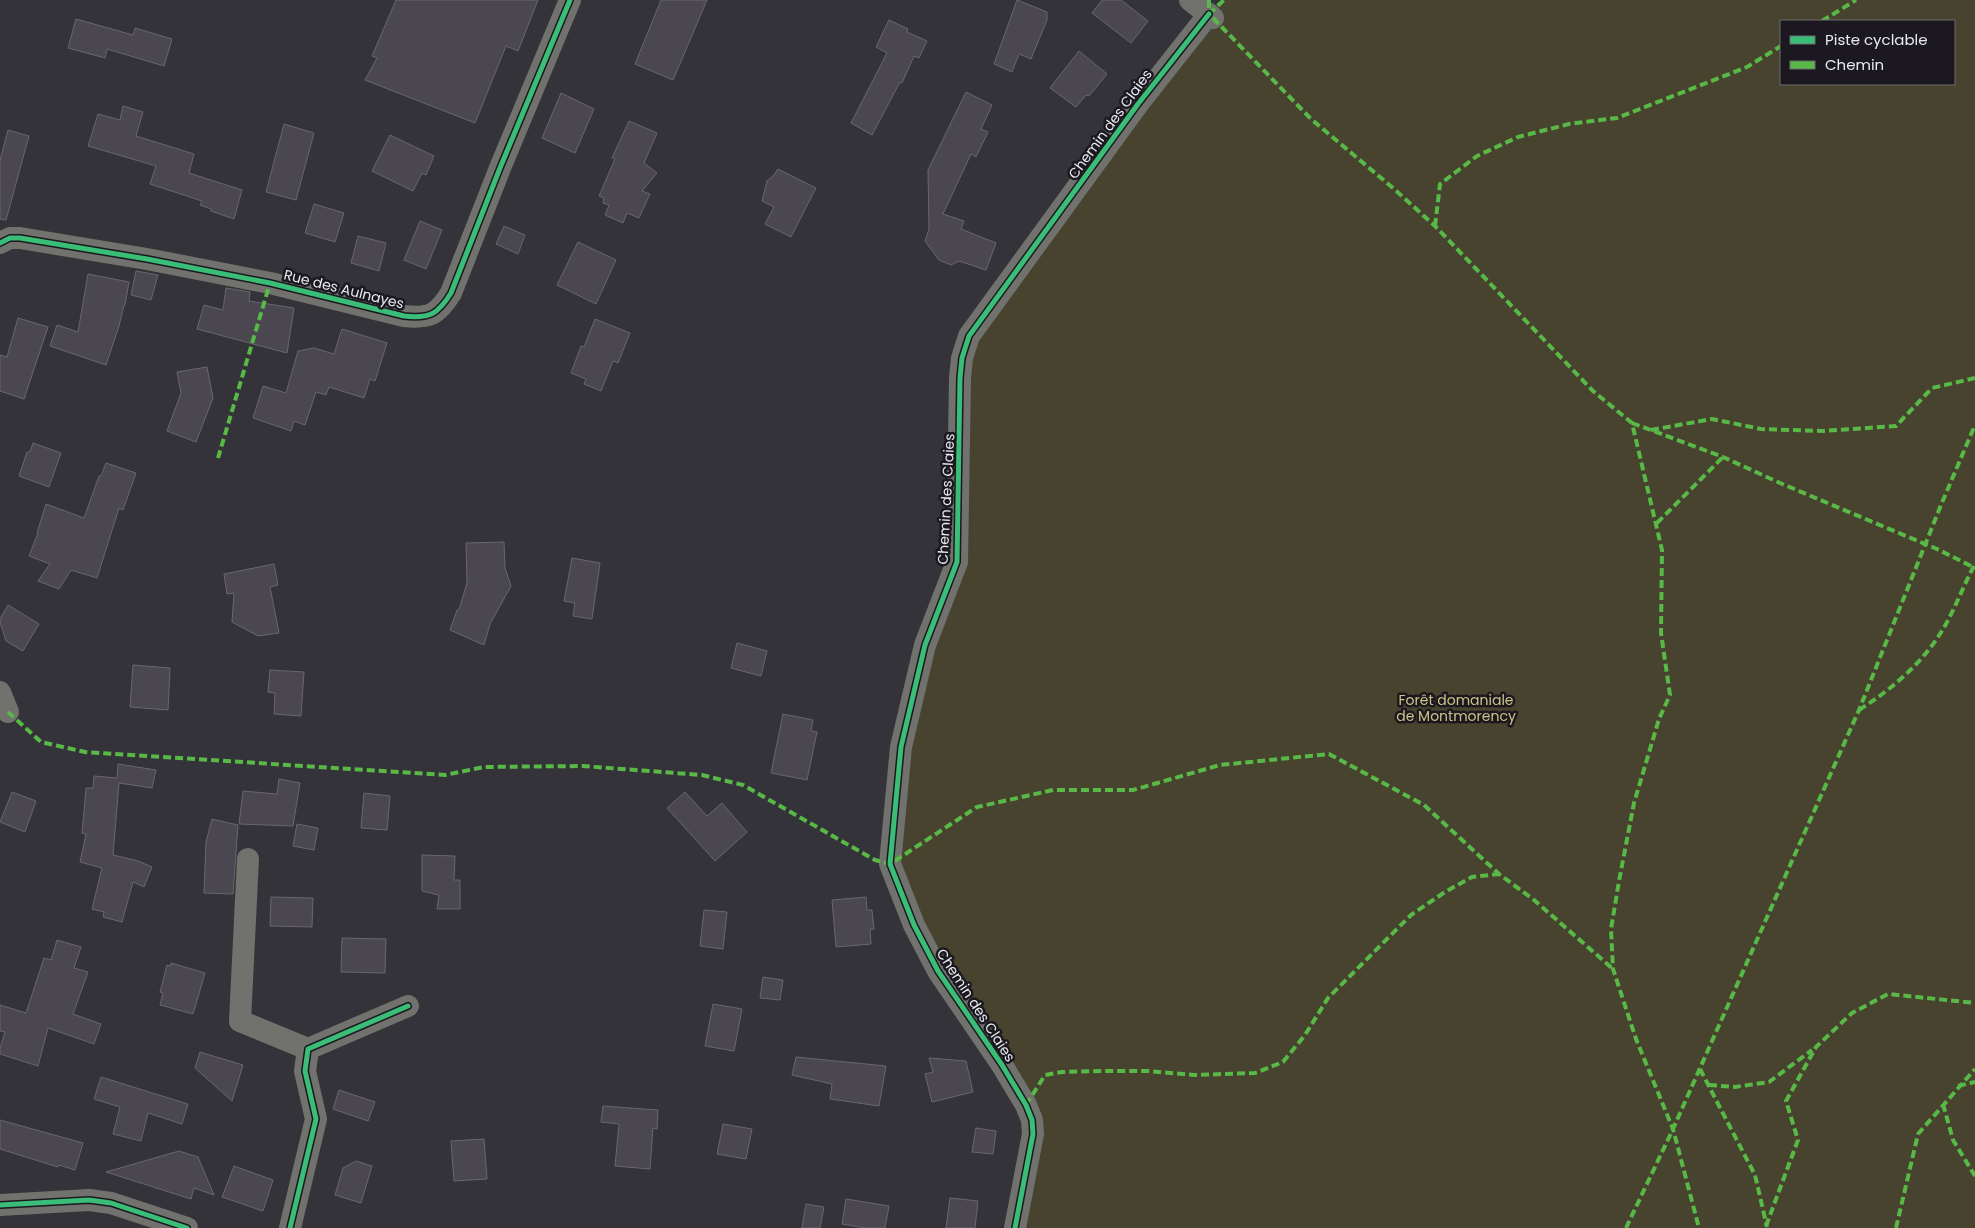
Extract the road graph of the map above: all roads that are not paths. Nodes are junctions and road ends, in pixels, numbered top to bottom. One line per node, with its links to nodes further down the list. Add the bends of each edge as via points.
1 (570, 0): 3 (street, Rue des Aulnayes, via 451,293 442,307 429,316 404,316 270,283 147,259 20,238)
2 (1190, 0): 10 (street, Chemin des Claies, via 1211,16 1138,104 969,336 960,378 957,562 925,645 900,747 890,864 914,925 938,971 1002,1065 1032,1120 1033,1134)
3 (0, 242)
4 (248, 859): 6 (street, via 240,1021)
5 (408, 1006): 6 (street)
6 (308, 1049): 9 (street, via 305,1071 316,1119)
7 (0, 1205): 8 (street, via 89,1200 111,1203)
8 (187, 1228)
9 (290, 1228)
10 (1015, 1228)

